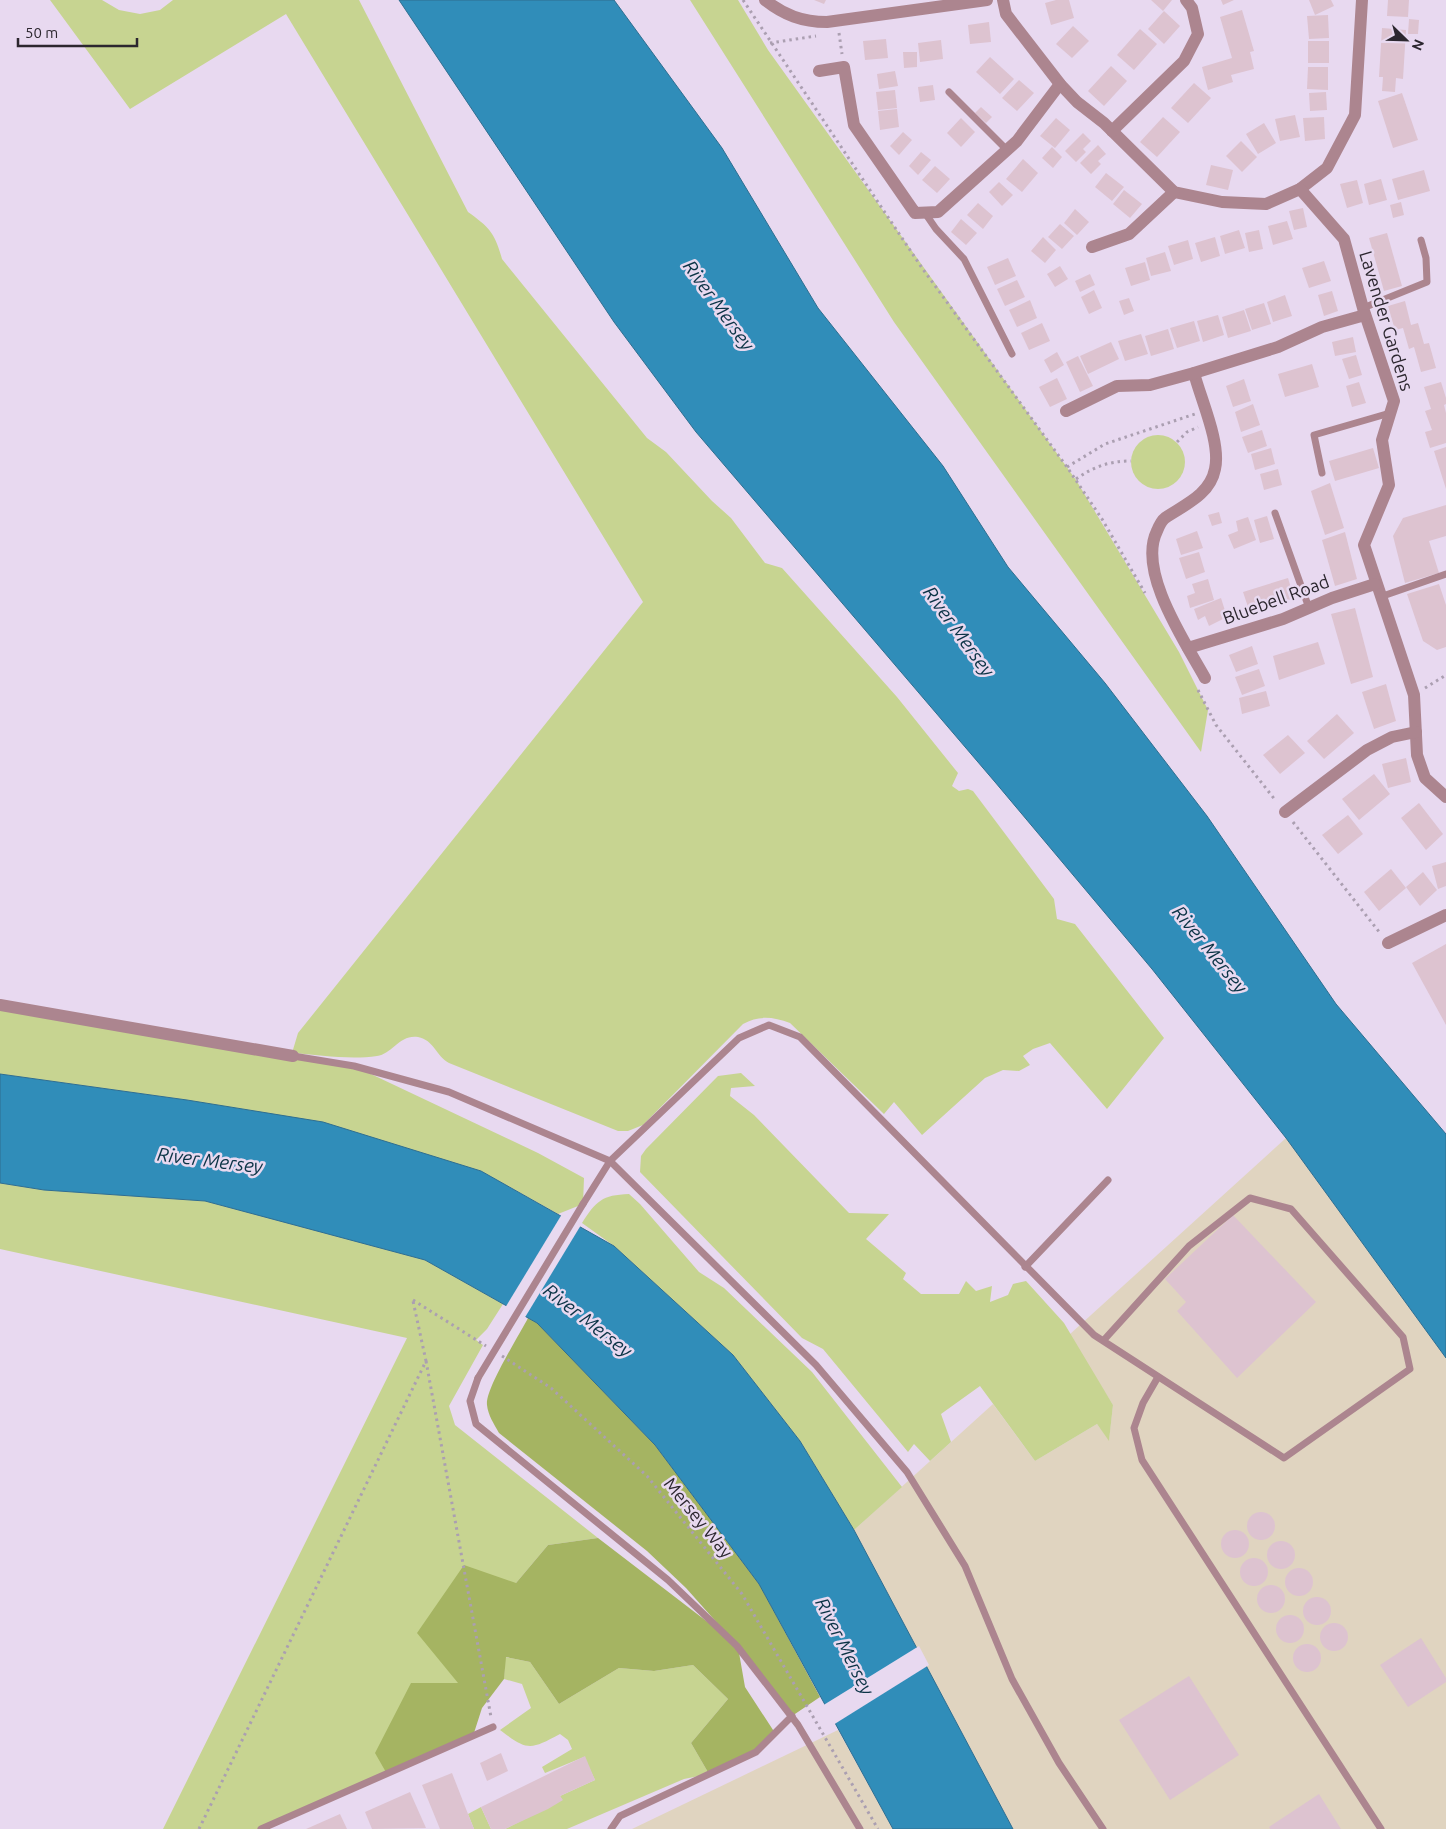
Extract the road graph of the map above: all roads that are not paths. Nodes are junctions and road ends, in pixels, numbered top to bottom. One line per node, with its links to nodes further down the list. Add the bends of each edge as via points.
1 (765, 0): 2 (street, via 795,18 837,27)
2 (987, 0)
3 (1003, 0): 7 (street, via 1006,14)
4 (1186, 0): 9 (street, via 1192,8 1198,34 1184,61)
5 (1362, 0): 11 (street, via 1355,115 1327,168)
6 (819, 71): 13 (street, via 844,67 854,125 916,213)
7 (1060, 84): 9 (street); 10 (street)
8 (949, 92): 10 (lane)
9 (1112, 132): 12 (street)
10 (1007, 150): 13 (street, via 938,212)
11 (1300, 189): 12 (street, via 1266,204 1222,202); 16 (street, Lavender Gardens, via 1344,239)
12 (1174, 192): 15 (street, via 1129,234)
13 (926, 213): 17 (lane, via 936,230 964,259)
14 (1421, 240): 16 (lane, via 1427,282)
15 (1092, 247)
16 (1364, 311): 18 (street, via 1278,347); 20 (street, Lavender Gardens, via 1394,400)
17 (1012, 354)
18 (1194, 373): 19 (street, via 1150,385 1117,386); 27 (street, via 1217,454 1215,472 1204,492 1162,520 1152,540 1153,571)
19 (1066, 411)
20 (1390, 413): 21 (lane, via 1314,435); 24 (street, Lavender Gardens, via 1382,440 1389,485 1364,545)
21 (1322, 473)
22 (1275, 513): 26 (lane)
23 (1446, 574): 25 (lane)
24 (1375, 584): 25 (street, Lavender Gardens); 26 (street, Bluebell Road)
25 (1380, 597): 29 (street, Lavender Gardens, via 1414,695)
26 (1309, 608): 27 (street, Bluebell Road)
27 (1188, 648): 28 (street)
28 (1200, 681)
29 (1416, 732): 30 (street, Lavender Gardens, via 1417,755 1425,778); 31 (street, via 1392,737 1367,750)
30 (1446, 797)
31 (1285, 812)
32 (1446, 915): 33 (street)
33 (1388, 943)
34 (0, 1004): 35 (street)
35 (294, 1056): 36 (lane, via 354,1066 449,1092)
36 (610, 1161): 38 (lane, via 739,1038 769,1025 800,1037); 41 (lane, bridge, via 478,1378 470,1401 476,1424 668,1580 737,1646); 46 (lane, via 816,1365 907,1472 965,1566 1012,1679 1059,1764)
37 (1108, 1180): 38 (lane)
38 (1025, 1267): 39 (lane)
39 (1103, 1341): 40 (lane); 40 (lane, via 1189,1246 1250,1198 1291,1209 1403,1337 1410,1368 1284,1458)
40 (1158, 1377): 47 (lane, via 1143,1403 1134,1428 1142,1460)
41 (792, 1716): 44 (lane, via 756,1752 620,1816); 45 (lane)
42 (493, 1727): 43 (lane)
43 (261, 1829)
44 (612, 1829)
45 (860, 1829)
46 (1103, 1829)
47 (1381, 1829)

